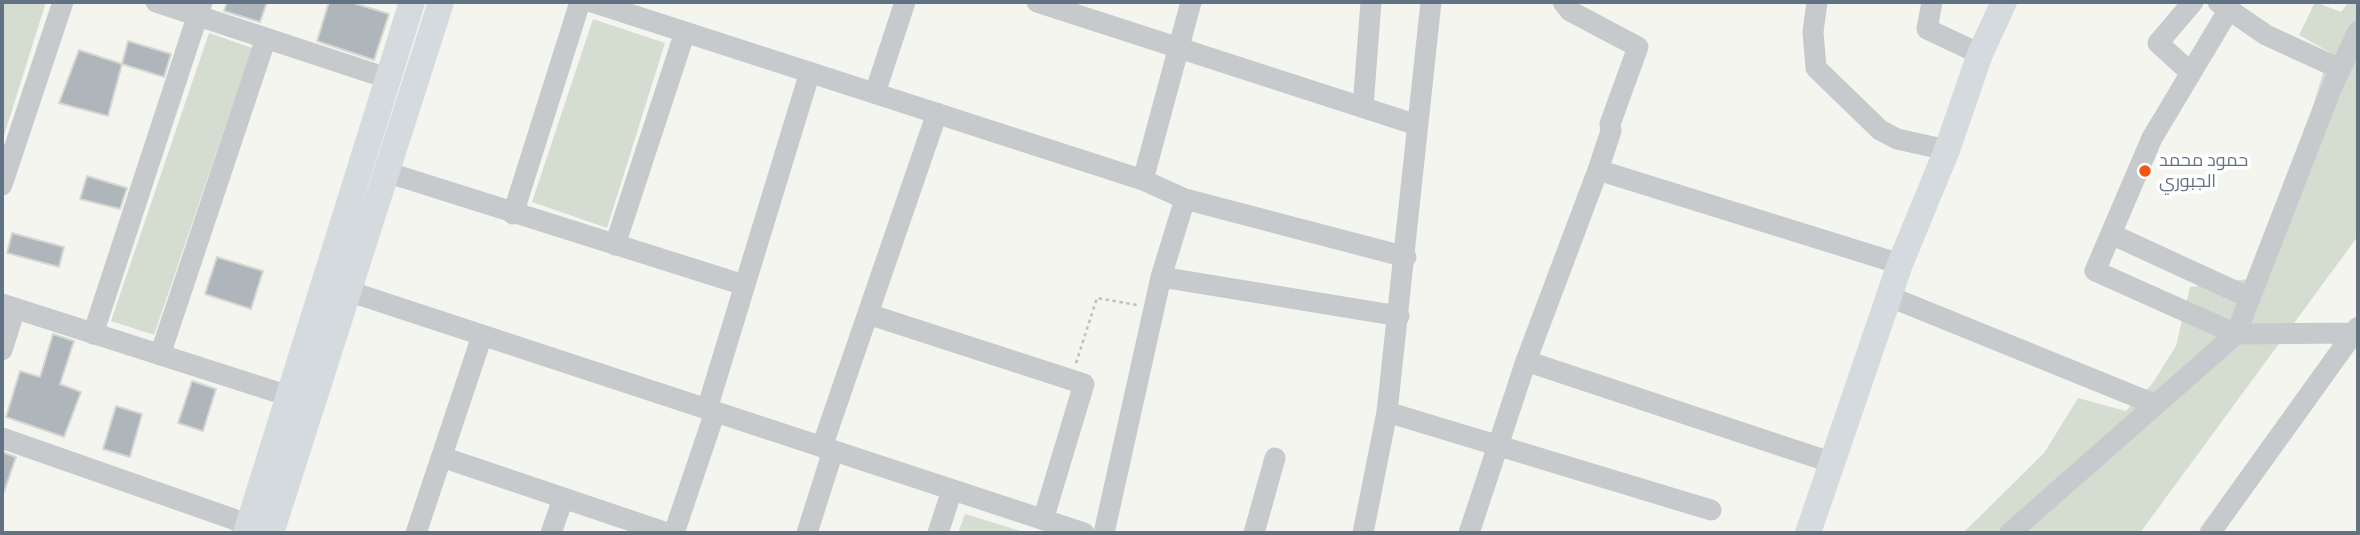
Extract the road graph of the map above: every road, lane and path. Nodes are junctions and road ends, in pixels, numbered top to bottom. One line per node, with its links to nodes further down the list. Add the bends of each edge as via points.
1 (63, 2): 36 (street)
2 (156, 2): 18 (street)
3 (412, 2): 27 (main road)
4 (441, 2): 34 (main road)
5 (580, 2): 38 (street)
6 (592, 2): 20 (street)
7 (905, 2): 28 (street)
8 (1037, 2): 22 (street)
9 (1191, 2): 22 (street)
10 (1371, 2): 29 (street)
11 (1432, 2): 31 (street)
12 (1563, 2): 33 (street, via 1570,11 1638,47)
13 (1817, 2): 32 (street, via 1816,68 1880,130 1897,139)
14 (1932, 2): 23 (street, via 1927,29)
15 (2004, 2): 23 (main road)
16 (2193, 2): 26 (street, via 2158,43)
17 (2223, 6): 24 (street, via 2266,35); 26 (street)
18 (199, 8): 21 (street); 53 (street)
19 (2358, 31): 24 (street)
20 (685, 32): 25 (street); 40 (street)
21 (266, 38): 27 (street); 57 (street)
22 (1180, 48): 29 (street); 35 (street)
23 (1980, 54): 32 (main road)
24 (2340, 69): 47 (street)
25 (810, 72): 28 (street); 44 (street)
26 (2191, 73): 39 (street, via 2152,138)
27 (387, 78): 60 (main road)
28 (875, 93): 30 (street)
29 (1363, 107): 31 (street)
30 (937, 113): 35 (street); 50 (street)
31 (1417, 125): 41 (street)
32 (1947, 150): 42 (main road)
33 (1598, 170): 42 (street); 58 (street)
34 (386, 172): 38 (street); 45 (main road)
35 (1143, 180): 37 (street)
36 (2, 185)
37 (1185, 199): 41 (street); 43 (street)
38 (513, 214): 40 (street)
39 (2111, 234): 47 (street); 54 (street, via 2095,271)
40 (615, 245): 44 (street)
41 (1406, 257): 51 (street)
42 (1900, 264): 46 (main road)
43 (1161, 277): 49 (street); 51 (street)
44 (744, 285): 62 (street)
45 (348, 291): 55 (street); 74 (main road)
46 (1888, 296): 61 (street); 69 (main road)
47 (2250, 299): 54 (street)
48 (8, 307): 53 (street); 56 (street)
49 (1154, 308): 59 (path, via 1097,298); 82 (street)
50 (868, 314): 59 (street); 66 (street)
51 (1399, 316): 63 (street)
52 (2357, 332): 54 (street); 88 (street)
53 (93, 334): 57 (street)
54 (2236, 334): 61 (street)
55 (482, 336): 62 (street); 67 (street)
56 (2, 350)
57 (160, 355): 60 (street)
58 (1526, 361): 65 (street); 69 (street)
59 (1071, 379): 73 (street, via 1084,384)
60 (289, 396): 74 (main road)
61 (2154, 404): 87 (street)
62 (711, 411): 66 (street); 78 (street)
63 (1387, 412): 65 (street); 84 (street)
64 (2, 438): 74 (street, via 233,519)
65 (1499, 445): 72 (street); 85 (street)
66 (827, 449): 70 (street); 79 (street)
67 (442, 457): 71 (street); 75 (street)
68 (1275, 458): 83 (street)
69 (1830, 462): 86 (main road)
70 (952, 490): 73 (street); 80 (street)
71 (563, 499): 76 (street); 77 (street)
72 (1711, 510)
73 (1055, 526): 81 (street)
74 (255, 531)
75 (416, 533)
76 (551, 533)
77 (667, 533)
78 (674, 533)
79 (807, 533)
80 (938, 533)
81 (1084, 533)
82 (1104, 533)
83 (1254, 533)
84 (1363, 533)
85 (1469, 533)
86 (1808, 533)
87 (2010, 533)
88 (2210, 533)

